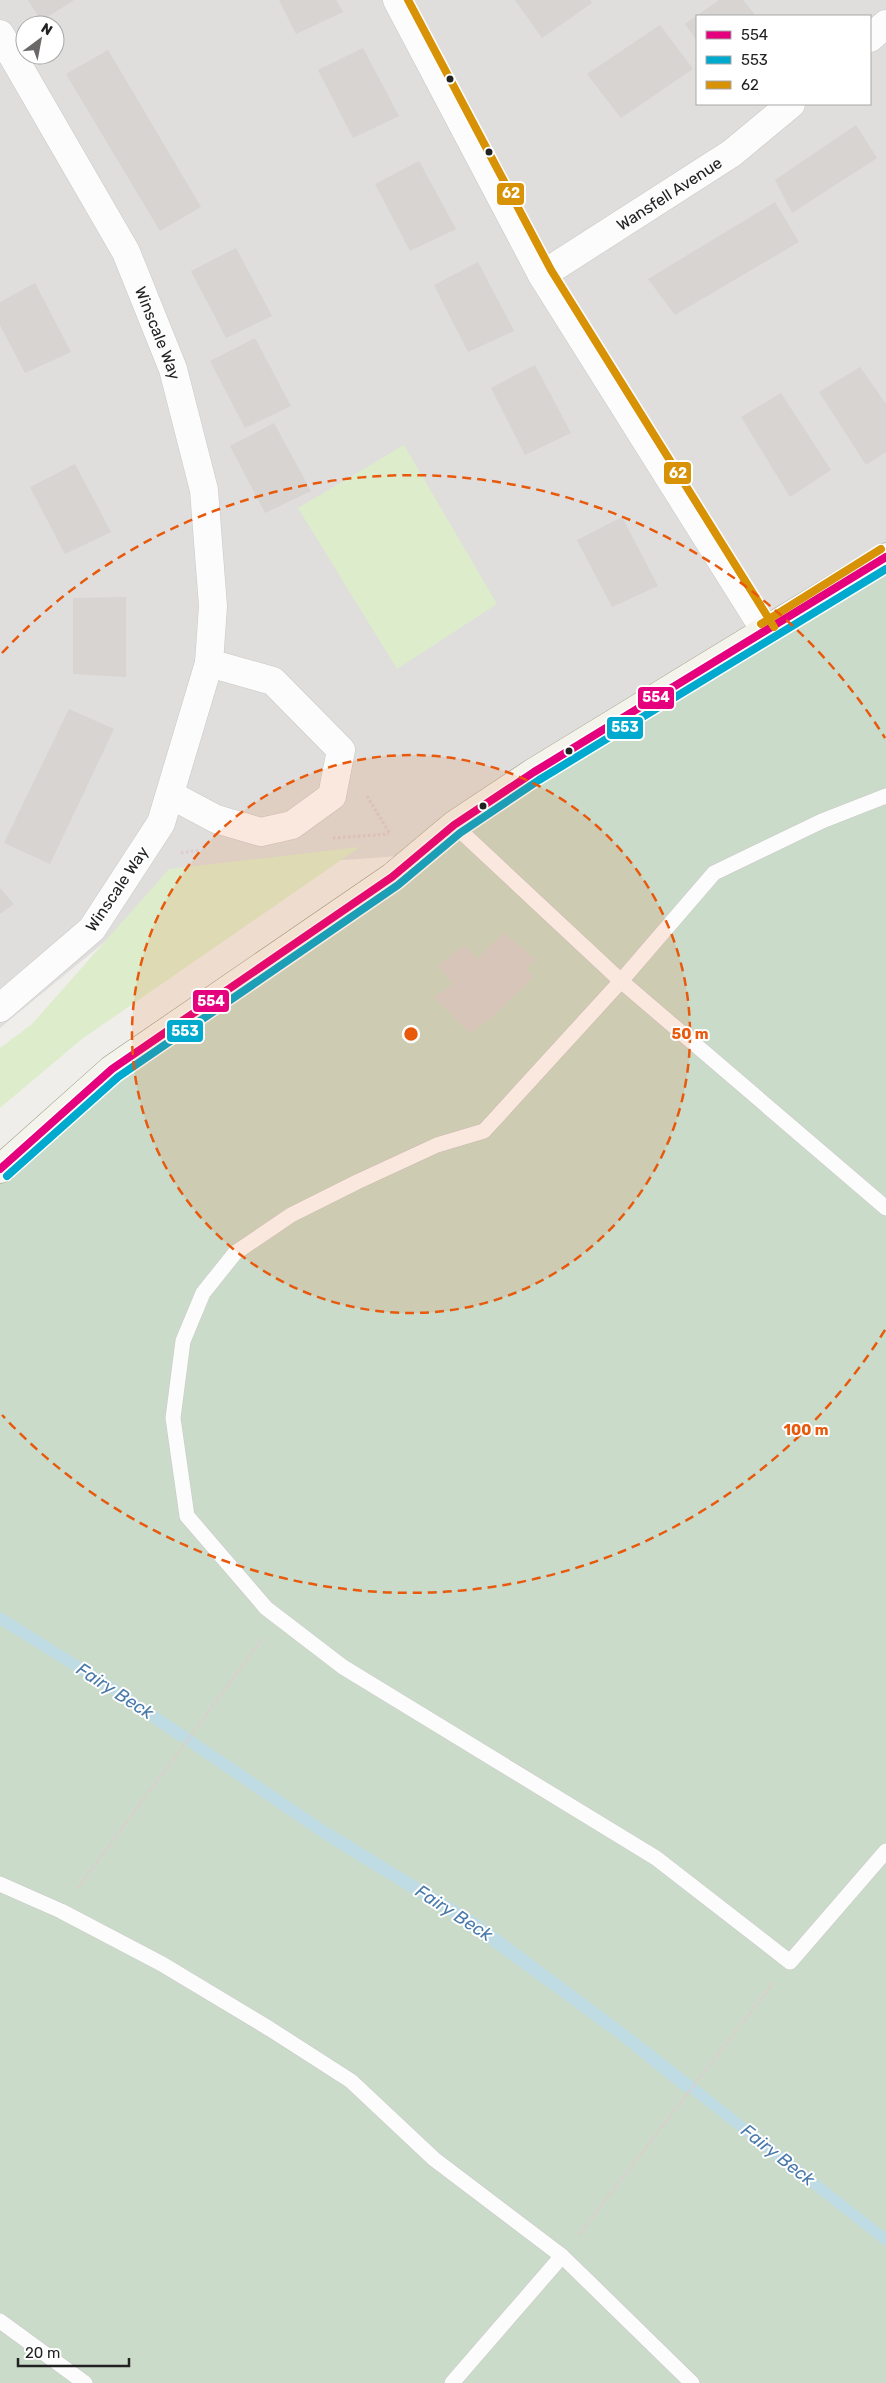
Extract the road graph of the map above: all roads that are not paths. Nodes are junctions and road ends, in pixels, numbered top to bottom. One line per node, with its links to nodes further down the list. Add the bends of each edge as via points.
1 (397, 0): 6 (street)
2 (886, 24): 4 (street)
3 (0, 34): 9 (street, Winscale Way, via 126,252 173,369 204,490 213,606)
4 (871, 37)
5 (790, 105): 6 (street, Wansfell Avenue, via 732,153)
6 (542, 275): 8 (street)
7 (886, 557): 8 (main road)
8 (766, 632): 12 (main road, via 534,772)
9 (209, 664): 10 (street, Winscale Way); 10 (street, via 272,681 341,750 332,796 292,825 261,832 216,819)
10 (171, 795): 14 (street, Winscale Way, via 162,823 92,929)
11 (886, 796): 13 (lane, via 822,821 714,873)
12 (454, 825): 13 (lane); 15 (main road, via 392,877 112,1069)
13 (620, 981): 16 (lane); 17 (lane, via 484,1131 437,1145 291,1215 235,1253 203,1293 182,1341 173,1418 187,1516 266,1608 343,1666 656,1858 790,1962)
14 (0, 1008)
15 (0, 1169)
16 (886, 1208)
17 (886, 1851)
18 (0, 1884): 19 (lane, via 162,1964 350,2081 434,2159)
19 (562, 2256): 22 (lane); 23 (lane)
20 (0, 2321): 21 (lane)
21 (85, 2383)
22 (452, 2383)
23 (692, 2383)

